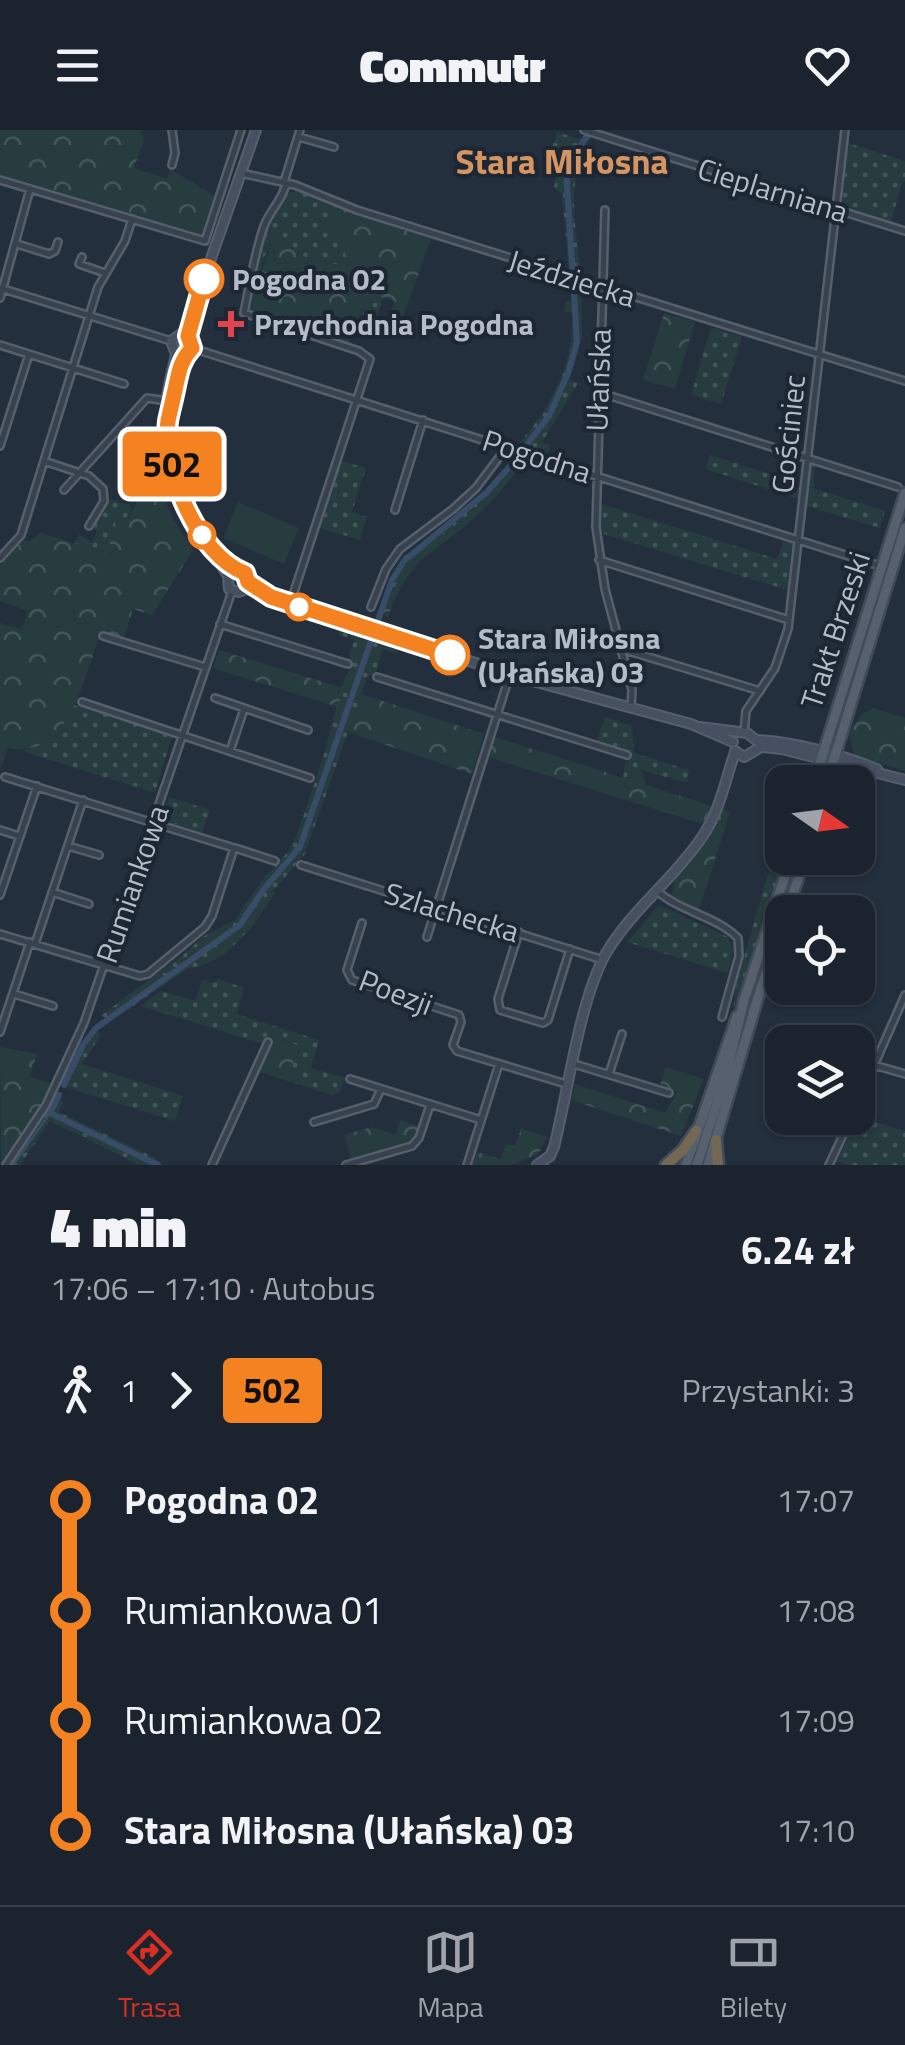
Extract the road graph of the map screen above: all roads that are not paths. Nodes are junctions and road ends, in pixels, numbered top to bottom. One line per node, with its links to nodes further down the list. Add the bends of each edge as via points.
1 (172, 130): 8 (street)
2 (241, 130): 15 (street, via 205,240)
3 (256, 130): 9 (street)
4 (584, 130): 13 (street, Cieplarniana)
5 (845, 130): 13 (street, Gościniec)
6 (299, 133): 7 (street); 11 (street)
7 (334, 147)
8 (172, 165)
9 (241, 173): 11 (street, Jeździecka); 25 (street)
10 (0, 180): 12 (street)
11 (285, 182): 21 (street, Jeździecka); 36 (street, via 263,230 244,313 365,353 370,359)
12 (30, 189): 15 (street); 18 (street)
13 (836, 209): 16 (street, Cieplarniana); 31 (street, Gościniec)
14 (604, 210): 21 (street, Ułańska)
15 (132, 219): 20 (street)
16 (905, 231)
17 (58, 242): 18 (street, via 49,254)
18 (17, 244): 22 (street)
19 (82, 257): 20 (street, via 79,264)
20 (105, 273): 24 (street)
21 (601, 287): 31 (street, Jeździecka); 35 (street, Ułańska)
22 (1, 289): 23 (street); 24 (street)
23 (0, 298)
24 (89, 316): 26 (street); 32 (street)
25 (185, 334): 26 (street); 28 (street)
26 (171, 341): 30 (street)
27 (0, 345): 29 (street)
28 (192, 348): 30 (street); 36 (street, Pogodna)
29 (30, 354): 32 (street); 40 (street)
30 (180, 354): 37 (street); 39 (street)
31 (819, 355): 33 (street, Jeździecka); 42 (street, Gościniec)
32 (73, 368): 34 (street); 43 (street)
33 (905, 382)
34 (124, 384)
35 (598, 392): 42 (street); 45 (street, Ułańska)
36 (357, 399): 38 (street, Pogodna); 58 (street)
37 (167, 401): 39 (street); 44 (street, via 148,397)
38 (423, 420): 41 (street, Pogodna); 48 (street)
39 (168, 421): 55 (street, via 180,492)
40 (0, 446)
41 (508, 447): 45 (street, Pogodna); 59 (street, via 453,510 400,549)
42 (808, 460): 47 (street); 51 (street, Gościniec)
43 (44, 461): 44 (street); 52 (street, via 21,535)
44 (81, 473): 46 (street); 49 (street, via 106,495)
45 (595, 475): 51 (street, Pogodna); 53 (street, Ułańska)
46 (64, 490)
47 (902, 490): 54 (main road, Trakt Brzeski)
48 (395, 510)
49 (89, 526)
50 (905, 528): 81 (main road, Trakt Brzeski)
51 (798, 540): 54 (street, Pogodna); 60 (street, Gościniec)
52 (0, 558)
53 (599, 560): 60 (street); 63 (street, Ułańska)
54 (882, 566): 80 (main road, Trakt Brzeski)
55 (232, 573): 56 (street, via 245,573); 57 (street)
56 (247, 586): 57 (street); 58 (street)
57 (232, 591): 61 (street, Rumiankowa)
58 (290, 604): 66 (street)
59 (371, 607)
60 (790, 620): 68 (street, Gościniec, via 782,653)
61 (220, 624): 64 (street); 65 (street, Rumiankowa)
62 (102, 636): 65 (street)
63 (622, 648): 68 (street); 72 (street, Ułańska)
64 (348, 664)
65 (206, 668): 75 (street, Rumiankowa)
66 (510, 674): 72 (street); 73 (street)
67 (377, 677): 73 (street)
68 (760, 691): 76 (street, Gościniec, via 746,711)
69 (215, 698): 71 (street)
70 (82, 702): 75 (street)
71 (244, 708): 74 (street); 78 (street)
72 (631, 708): 76 (street)
73 (497, 714): 79 (street); 102 (street)
74 (308, 730)
75 (183, 735): 78 (street); 89 (street, Rumiankowa)
76 (738, 743): 77 (street); 77 (street, via 748,756); 98 (street, Gościniec, via 709,826)
77 (756, 745): 80 (street)
78 (230, 751): 85 (street)
79 (627, 755)
80 (822, 756): 81 (street); 82 (main road, Trakt Brzeski)
81 (834, 758): 83 (main road, Trakt Brzeski); 86 (street)
82 (819, 765)
83 (832, 765)
84 (5, 777): 87 (street)
85 (310, 778)
86 (905, 780)
87 (37, 786): 88 (street); 91 (street)
88 (83, 799): 89 (street); 92 (street)
89 (154, 822): 93 (street); 110 (street, Rumiankowa)
90 (0, 830): 91 (street)
91 (19, 836): 100 (street)
92 (68, 846): 94 (street); 99 (street)
93 (234, 848): 95 (street); 110 (street, via 212,916 190,941 148,974)
94 (98, 856)
95 (276, 861)
96 (301, 865): 102 (street, Szlachecka)
97 (785, 875): 114 (main road)
98 (657, 891): 109 (street, Gościniec); 117 (street, via 738,938)
99 (52, 892): 101 (street); 107 (street)
100 (0, 895)
101 (89, 904)
102 (436, 907): 104 (street, Szlachecka); 106 (street)
103 (362, 923): 122 (street, Poezji, via 350,978 458,1015 454,1050)
104 (519, 932): 108 (street, Szlachecka); 108 (street, via 500,1010 543,1023 549,1018)
105 (0, 934): 107 (street)
106 (428, 938)
107 (32, 943): 110 (street); 112 (street)
108 (570, 949): 109 (street, Szlachecka)
109 (603, 960): 123 (street, Gościniec)
110 (104, 966): 138 (street, Rumiankowa, via 46,1106)
111 (765, 978): 116 (main road)
112 (14, 994): 115 (street); 118 (street)
113 (905, 995): 121 (street)
114 (744, 1000): 125 (main road); 135 (main road)
115 (53, 1006)
116 (755, 1008): 125 (main road); 137 (main road)
117 (722, 1017)
118 (1, 1033)
119 (622, 1034): 126 (street)
120 (268, 1042): 139 (street)
121 (875, 1062)
122 (498, 1064): 129 (street, Poezji); 133 (street)
123 (574, 1064): 126 (street); 129 (street, Gościniec)
124 (875, 1064): 127 (street)
125 (728, 1072): 145 (main road)
126 (609, 1074): 131 (street)
127 (905, 1074)
128 (350, 1079): 130 (street)
129 (569, 1085): 142 (street, Gościniec, via 554,1147)
130 (380, 1089): 132 (street); 134 (street, via 374,1104)
131 (669, 1093)
132 (430, 1105): 133 (street); 140 (street, via 412,1146)
133 (480, 1120): 141 (street)
134 (314, 1122)
135 (696, 1131): 143 (highway); 144 (main road)
136 (842, 1135): 148 (street)
137 (716, 1140): 146 (main road); 147 (highway)
138 (6, 1165)
139 (212, 1165)
140 (346, 1165)
141 (466, 1165)
142 (538, 1165)
143 (666, 1165)
144 (686, 1165)
145 (697, 1165)
146 (708, 1165)
147 (718, 1165)
148 (829, 1165)

